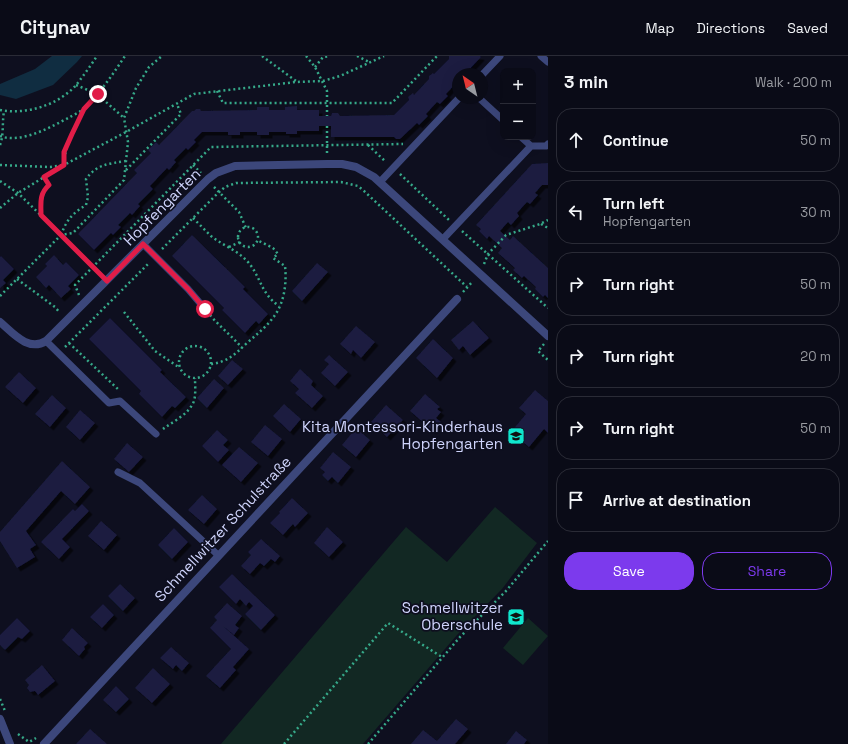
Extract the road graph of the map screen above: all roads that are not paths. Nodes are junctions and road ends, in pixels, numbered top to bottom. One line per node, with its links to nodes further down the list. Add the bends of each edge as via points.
1 (500, 56): 4 (lane)
2 (541, 56): 3 (lane)
3 (548, 62)
4 (488, 69)
5 (453, 104): 11 (lane)
6 (486, 104): 7 (lane)
7 (500, 117)
8 (524, 140): 10 (lane)
9 (548, 144): 10 (lane)
10 (531, 146): 12 (lane)
11 (380, 182): 12 (street, Hopfengarten); 13 (street, Hopfengarten, via 356,166 342,164 235,166 208,179)
12 (443, 239): 17 (street, Hopfengarten)
13 (143, 244): 15 (lane); 18 (street, Hopfengarten)
14 (457, 299): 21 (street, Schmellwitzer Schulstraße)
15 (205, 309)
16 (0, 322): 18 (street, via 23,342 36,345)
17 (548, 336)
18 (46, 342): 19 (lane, via 109,403 120,401)
19 (156, 434)
20 (118, 472): 21 (lane, via 140,483)
21 (218, 555): 24 (street, Schmellwitzer Schulstraße)
22 (0, 719): 23 (street)
23 (10, 744)
24 (44, 744)

